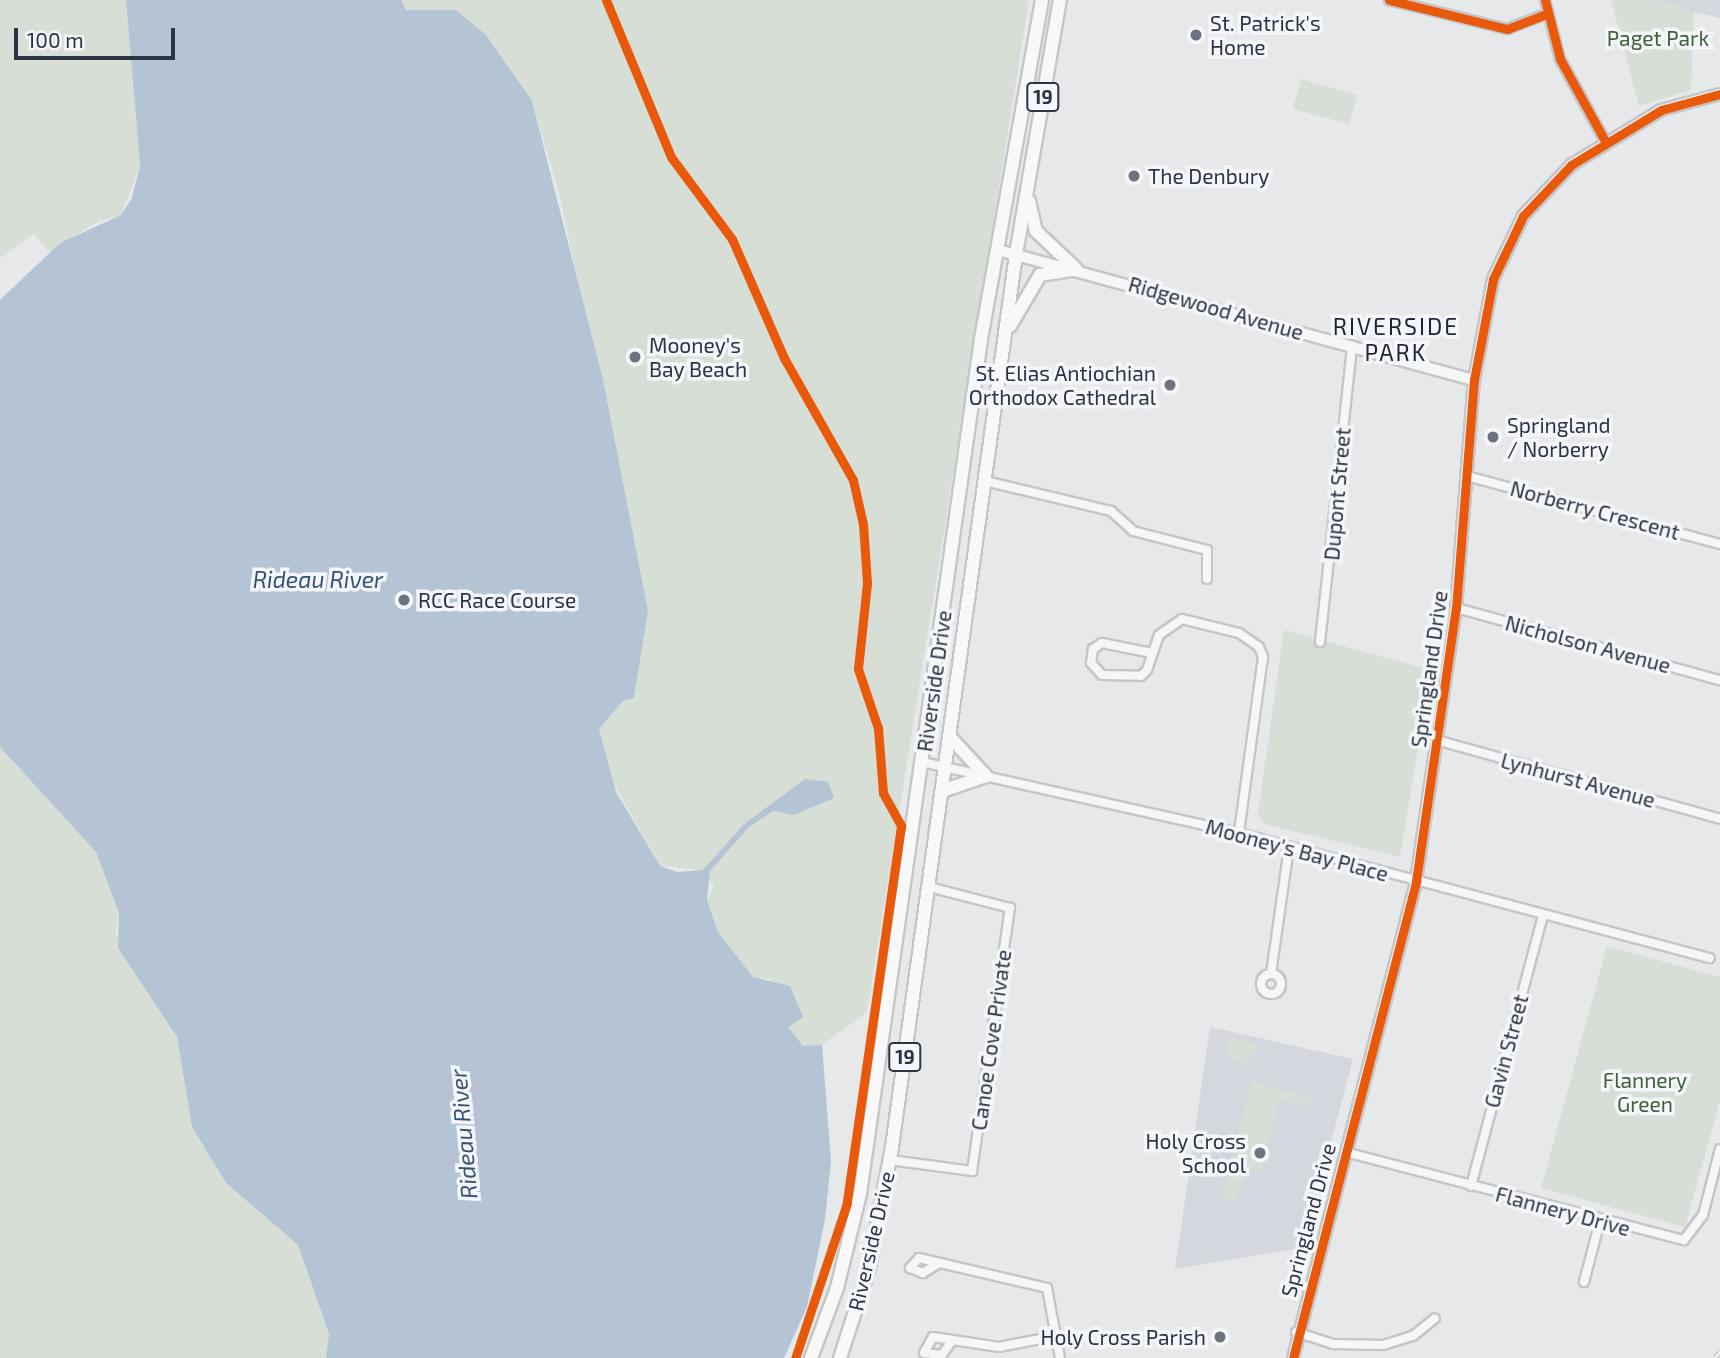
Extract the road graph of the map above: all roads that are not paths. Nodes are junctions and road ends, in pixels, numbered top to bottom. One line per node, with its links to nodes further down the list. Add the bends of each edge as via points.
1 (1042, 0): 9 (main road, Riverside Drive / 19)
2 (1060, 0): 8 (main road, Riverside Drive / 19)
3 (1389, 0): 5 (street, via 1507,29)
4 (1545, 0): 5 (street)
5 (1546, 14): 7 (street, via 1559,59)
6 (1720, 94): 7 (street, Springland Drive, via 1661,110)
7 (1605, 141): 14 (street, Springland Drive, via 1540,193 1517,227 1493,279)
8 (1027, 195): 10 (main road, Riverside Drive / 19); 11 (main road, via 1036,231)
9 (998, 250): 10 (street, Ridgewood Avenue); 25 (main road, Riverside Drive / 19)
10 (1016, 254): 11 (street, Ridgewood Avenue); 12 (main road, Riverside Drive / 19)
11 (1076, 269): 12 (main road, via 1040,275); 13 (street, Ridgewood Avenue)
12 (1005, 336): 16 (main road, Riverside Drive / 19)
13 (1352, 346): 14 (street, Ridgewood Avenue); 20 (street, Dupont Street)
14 (1474, 380): 15 (street, Springland Drive)
15 (1470, 477): 17 (street, Norberry Crescent); 19 (street, Springland Drive)
16 (985, 481): 18 (street, via 1111,511 1133,531 1207,550); 23 (main road, Riverside Drive / 19)
17 (1720, 544)
18 (1207, 579)
19 (1456, 608): 22 (street, Nicholson Avenue); 24 (street, Springland Drive)
20 (1320, 642)
21 (1152, 653): 21 (street, via 1144,674 1130,680 1102,675 1091,663 1093,649 1102,643); 30 (street, via 1164,629 1182,619 1239,633 1259,647 1263,657)
22 (1720, 680)
23 (951, 738): 26 (main road, Riverside Drive / 19); 27 (main road)
24 (1436, 740): 29 (street, Lynhurst Avenue); 32 (street, Springland Drive)
25 (922, 762): 26 (street, Mooney's Bay Place); 48 (main road, Riverside Drive / 19, via 860,1194 837,1288)
26 (946, 768): 27 (street, Mooney's Bay Place); 28 (main road, Riverside Drive / 19)
27 (986, 776): 28 (main road); 30 (street, Mooney's Bay Place)
28 (943, 791): 33 (main road, Riverside Drive / 19)
29 (1720, 819)
30 (1239, 833): 31 (street, Mooney's Bay Place)
31 (1289, 847): 32 (street, Mooney's Bay Place); 36 (street)
32 (1416, 881): 34 (street, Mooney's Bay Place); 38 (street, Springland Drive)
33 (929, 887): 39 (main road, Riverside Drive / 19); 39 (street, Canoe Cove Private, via 1010,908 972,1171)
34 (1543, 916): 35 (street, Mooney's Bay Place); 40 (street, Gavin Street)
35 (1710, 958)
36 (1271, 974)
37 (1720, 1149): 41 (street, Flannery Drive, via 1703,1215 1684,1240)
38 (1345, 1152): 40 (street, Flannery Drive); 45 (street, Springland Drive)
39 (890, 1160): 49 (main road, Riverside Drive / 19, via 869,1268)
40 (1471, 1186): 41 (street, Flannery Drive)
41 (1600, 1221): 43 (street)
42 (939, 1263): 46 (street, via 1047,1288)
43 (1584, 1282)
44 (1435, 1318): 45 (street, via 1413,1336 1383,1345 1333,1344)
45 (1296, 1332): 51 (street, Springland Drive)
46 (1056, 1336): 47 (street, via 999,1347); 50 (street)
47 (952, 1340)
48 (811, 1358)
49 (840, 1358)
50 (1060, 1358)
51 (1293, 1358)

